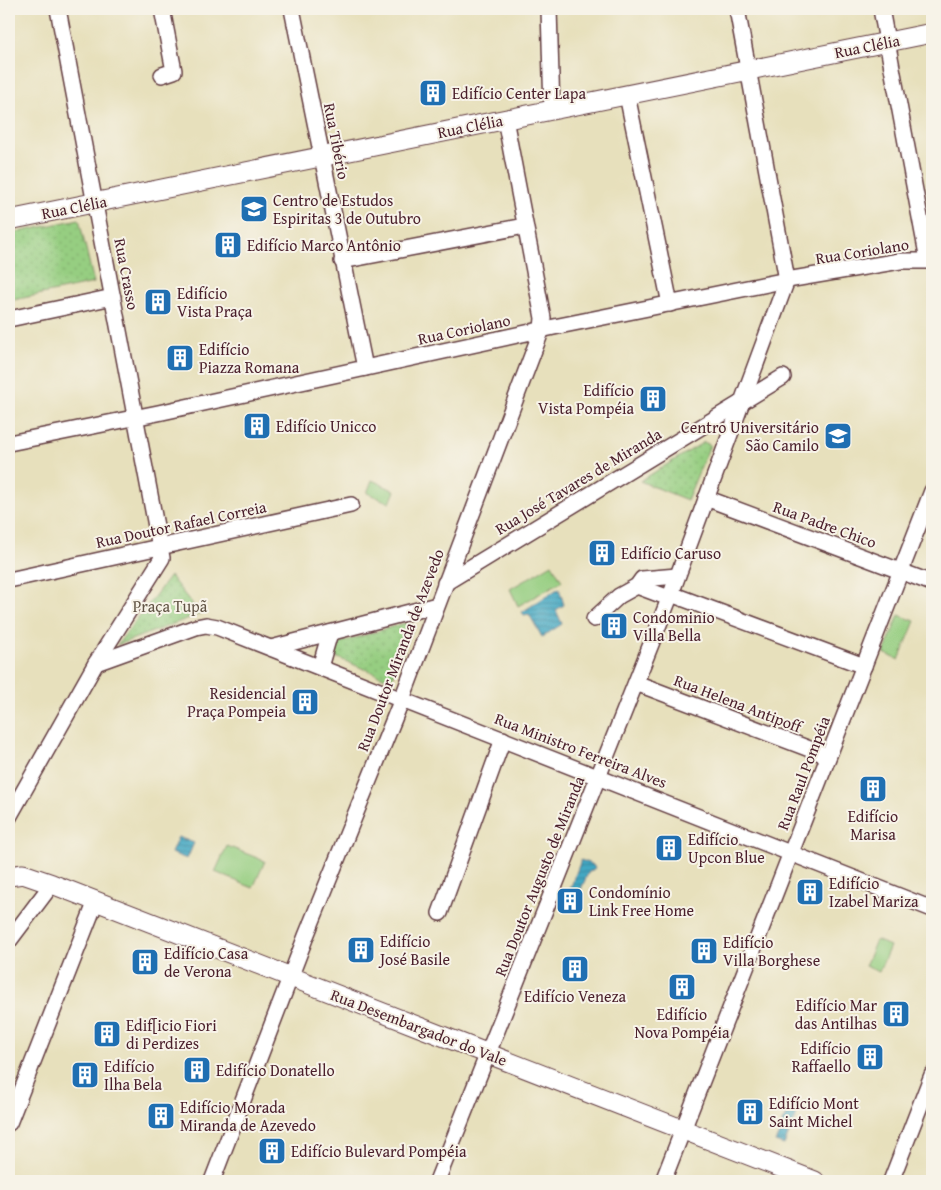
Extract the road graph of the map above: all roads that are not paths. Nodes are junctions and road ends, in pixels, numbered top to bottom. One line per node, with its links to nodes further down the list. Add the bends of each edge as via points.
1 (58, 9): 15 (street, Rua Crasso)
2 (162, 9): 10 (street, via 174,71)
3 (292, 9): 14 (street, Rua Tibério)
4 (549, 9): 12 (street)
5 (737, 9): 9 (street, Rua Doutor Augusto de Miranda)
6 (881, 9): 8 (street)
7 (932, 33): 8 (main road, Rua Clélia)
8 (887, 42): 9 (main road, Rua Clélia); 18 (street)
9 (749, 70): 11 (main road, Rua Clélia); 20 (street, Rua Doutor Augusto de Miranda)
10 (162, 75)
11 (627, 95): 12 (main road, Rua Clélia); 22 (street)
12 (552, 110): 13 (main road, Rua Clélia)
13 (505, 119): 14 (main road, Rua Clélia); 17 (street, Rua Doutor Miranda de Azevedo)
14 (322, 156): 15 (main road, Rua Clélia); 19 (street, Rua Tibério)
15 (95, 202): 16 (main road, Rua Clélia); 21 (street, Rua Crasso)
16 (9, 220)
17 (525, 226): 19 (street); 24 (street, Rua Doutor Miranda de Azevedo, via 543,318)
18 (930, 261): 20 (street, Rua Coriolano, via 900,261)
19 (342, 262): 25 (street, Rua Tibério)
20 (787, 280): 22 (street, Rua Coriolano); 27 (street, Rua Doutor Augusto de Miranda)
21 (113, 298): 23 (street); 28 (street, Rua Crasso)
22 (670, 304): 24 (street, Rua Coriolano)
23 (9, 319)
24 (542, 330): 25 (street, Rua Coriolano); 36 (street, Rua Doutor Miranda de Azevedo)
25 (365, 368): 28 (street, Rua Coriolano)
26 (783, 377): 27 (street, Rua José Tavares de Miranda)
27 (744, 400): 29 (street, Rua José Tavares de Miranda); 30 (street, Rua Doutor Augusto de Miranda)
28 (137, 418): 31 (street, Rua Coriolano); 35 (street, Rua Crasso)
29 (711, 420): 30 (street); 37 (street, Rua José Tavares de Miranda)
30 (735, 422): 33 (street, Rua Doutor Augusto de Miranda)
31 (9, 443)
32 (932, 491): 38 (street, Rua Raul Pompéia)
33 (706, 498): 38 (street, Rua Padre Chico); 39 (street, Rua Doutor Augusto de Miranda)
34 (351, 505): 35 (street, Rua Doutor Rafael Correia)
35 (160, 546): 40 (street, Rua Doutor Rafael Correia); 49 (street, via 162,558)
36 (457, 550): 37 (street, Rua José Tavares de Miranda); 41 (street, Rua Doutor Miranda de Azevedo)
37 (490, 555): 41 (street, Rua José Tavares de Miranda)
38 (901, 571): 42 (street, Rua Padre Chico); 50 (street, Rua Raul Pompéia)
39 (678, 576): 43 (street, via 650,577); 44 (street, Rua Doutor Augusto de Miranda)
40 (12, 581)
41 (445, 583): 45 (street, Rua Doutor Miranda de Azevedo)
42 (932, 583)
43 (637, 586): 44 (street); 46 (street)
44 (670, 596): 50 (street); 52 (street, Rua Doutor Augusto de Miranda)
45 (437, 606): 47 (street); 53 (street, Rua Doutor Miranda de Azevedo)
46 (594, 619)
47 (330, 633): 48 (street); 51 (street)
48 (271, 648): 49 (street, Rua Ministro Ferreira Alves, via 206,625); 51 (street, Rua Ministro Ferreira Alves)
49 (96, 663): 57 (street)
50 (864, 666): 55 (street, Rua Raul Pompéia)
51 (320, 667): 53 (street, Rua Ministro Ferreira Alves)
52 (636, 683): 55 (street, Rua Helena Antipoff); 56 (street, Rua Doutor Augusto de Miranda)
53 (402, 699): 54 (street, Rua Ministro Ferreira Alves); 65 (street, Rua Doutor Miranda de Azevedo)
54 (504, 739): 56 (street, Rua Ministro Ferreira Alves); 63 (street)
55 (828, 756): 58 (street, Rua Raul Pompéia)
56 (598, 776): 58 (street, Rua Ministro Ferreira Alves); 66 (street, Rua Doutor Augusto de Miranda)
57 (9, 816)
58 (791, 851): 62 (street, Rua Ministro Ferreira Alves); 69 (street, Rua Raul Pompéia)
59 (13, 872): 60 (main road, Rua Desembargador do Vale)
60 (52, 884): 61 (main road, Rua Desembargador do Vale); 64 (street)
61 (96, 900): 65 (main road, Rua Desembargador do Vale); 68 (street)
62 (932, 909)
63 (440, 913)
64 (9, 941)
65 (290, 976): 66 (main road, Rua Desembargador do Vale); 70 (street, Rua Doutor Miranda de Azevedo)
66 (488, 1053): 69 (main road, Rua Desembargador do Vale); 71 (street, Rua Doutor Augusto de Miranda)
67 (932, 1075): 74 (street)
68 (9, 1123)
69 (684, 1129): 72 (street, Rua Raul Pompéia); 73 (main road, Rua Desembargador do Vale)
70 (212, 1181)
71 (437, 1181)
72 (663, 1181)
73 (815, 1181)
74 (890, 1181)

